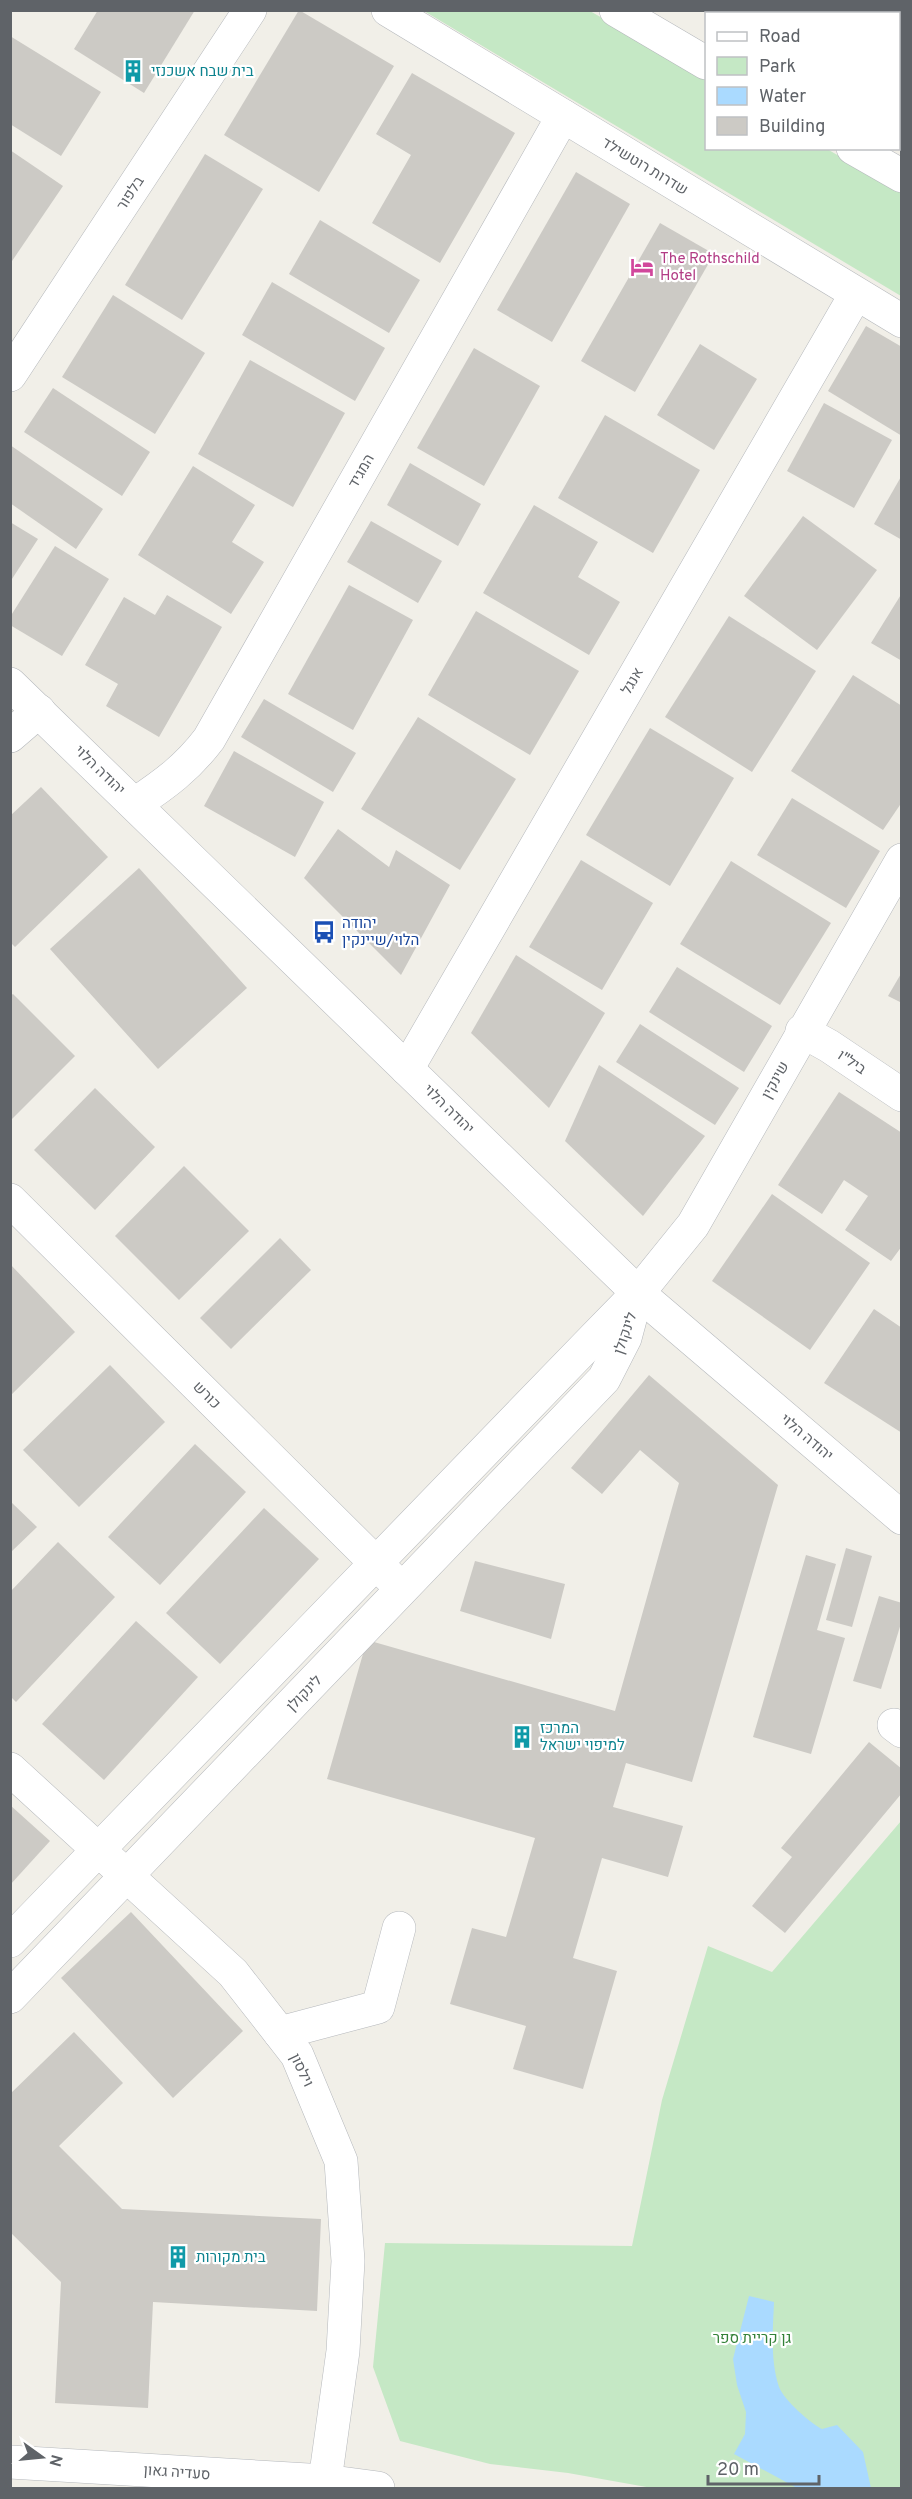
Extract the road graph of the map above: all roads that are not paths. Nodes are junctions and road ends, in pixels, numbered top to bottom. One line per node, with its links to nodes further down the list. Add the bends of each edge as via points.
1 (250, 10): 10 (street, בלפור)
2 (388, 10): 5 (street, שדרות רוטשילד)
3 (616, 10): 4 (street)
4 (705, 62)
5 (563, 116): 8 (street, שדרות רוטשילד); 14 (street, המגיד, via 209,739 177,775)
6 (856, 150): 7 (street)
7 (902, 177)
8 (856, 294): 9 (street, שדרות רוטשילד); 17 (street, אנגל)
9 (902, 321)
10 (10, 375)
11 (10, 684): 12 (street, יהודה הלוי)
12 (39, 711): 13 (street); 14 (street, יהודה הלוי)
13 (10, 735)
14 (135, 804): 17 (street, יהודה הלוי)
15 (902, 860): 16 (street, שינקין)
16 (802, 1031): 18 (street, ביל"ו); 20 (street, שינקין, via 693,1225)
17 (407, 1069): 20 (street, יהודה הלוי)
18 (902, 1095)
19 (10, 1200): 22 (street, כורש)
20 (638, 1293): 21 (street, יהודה הלוי); 22 (street, לינקולן); 23 (street, לינקולן, via 625,1338 604,1379)
21 (902, 1518)
22 (376, 1564): 23 (street, כורש); 25 (street, לינקולן)
23 (403, 1590): 26 (street, לינקולן)
24 (10, 1769): 25 (street, וילסון)
25 (100, 1850): 26 (street, וילסון); 28 (street, לינקולן)
26 (129, 1875): 29 (street, לינקולן); 30 (street, וילסון, via 233,1973)
27 (399, 1928): 30 (street, via 378,2007)
28 (10, 1941)
29 (10, 1997)
30 (280, 2033): 32 (street, וילסון, via 297,2055 341,2161 348,2261)
31 (26, 2471): 32 (street, סעדיה גאון)
32 (332, 2485): 33 (street, סעדיה גאון)
33 (378, 2488)

